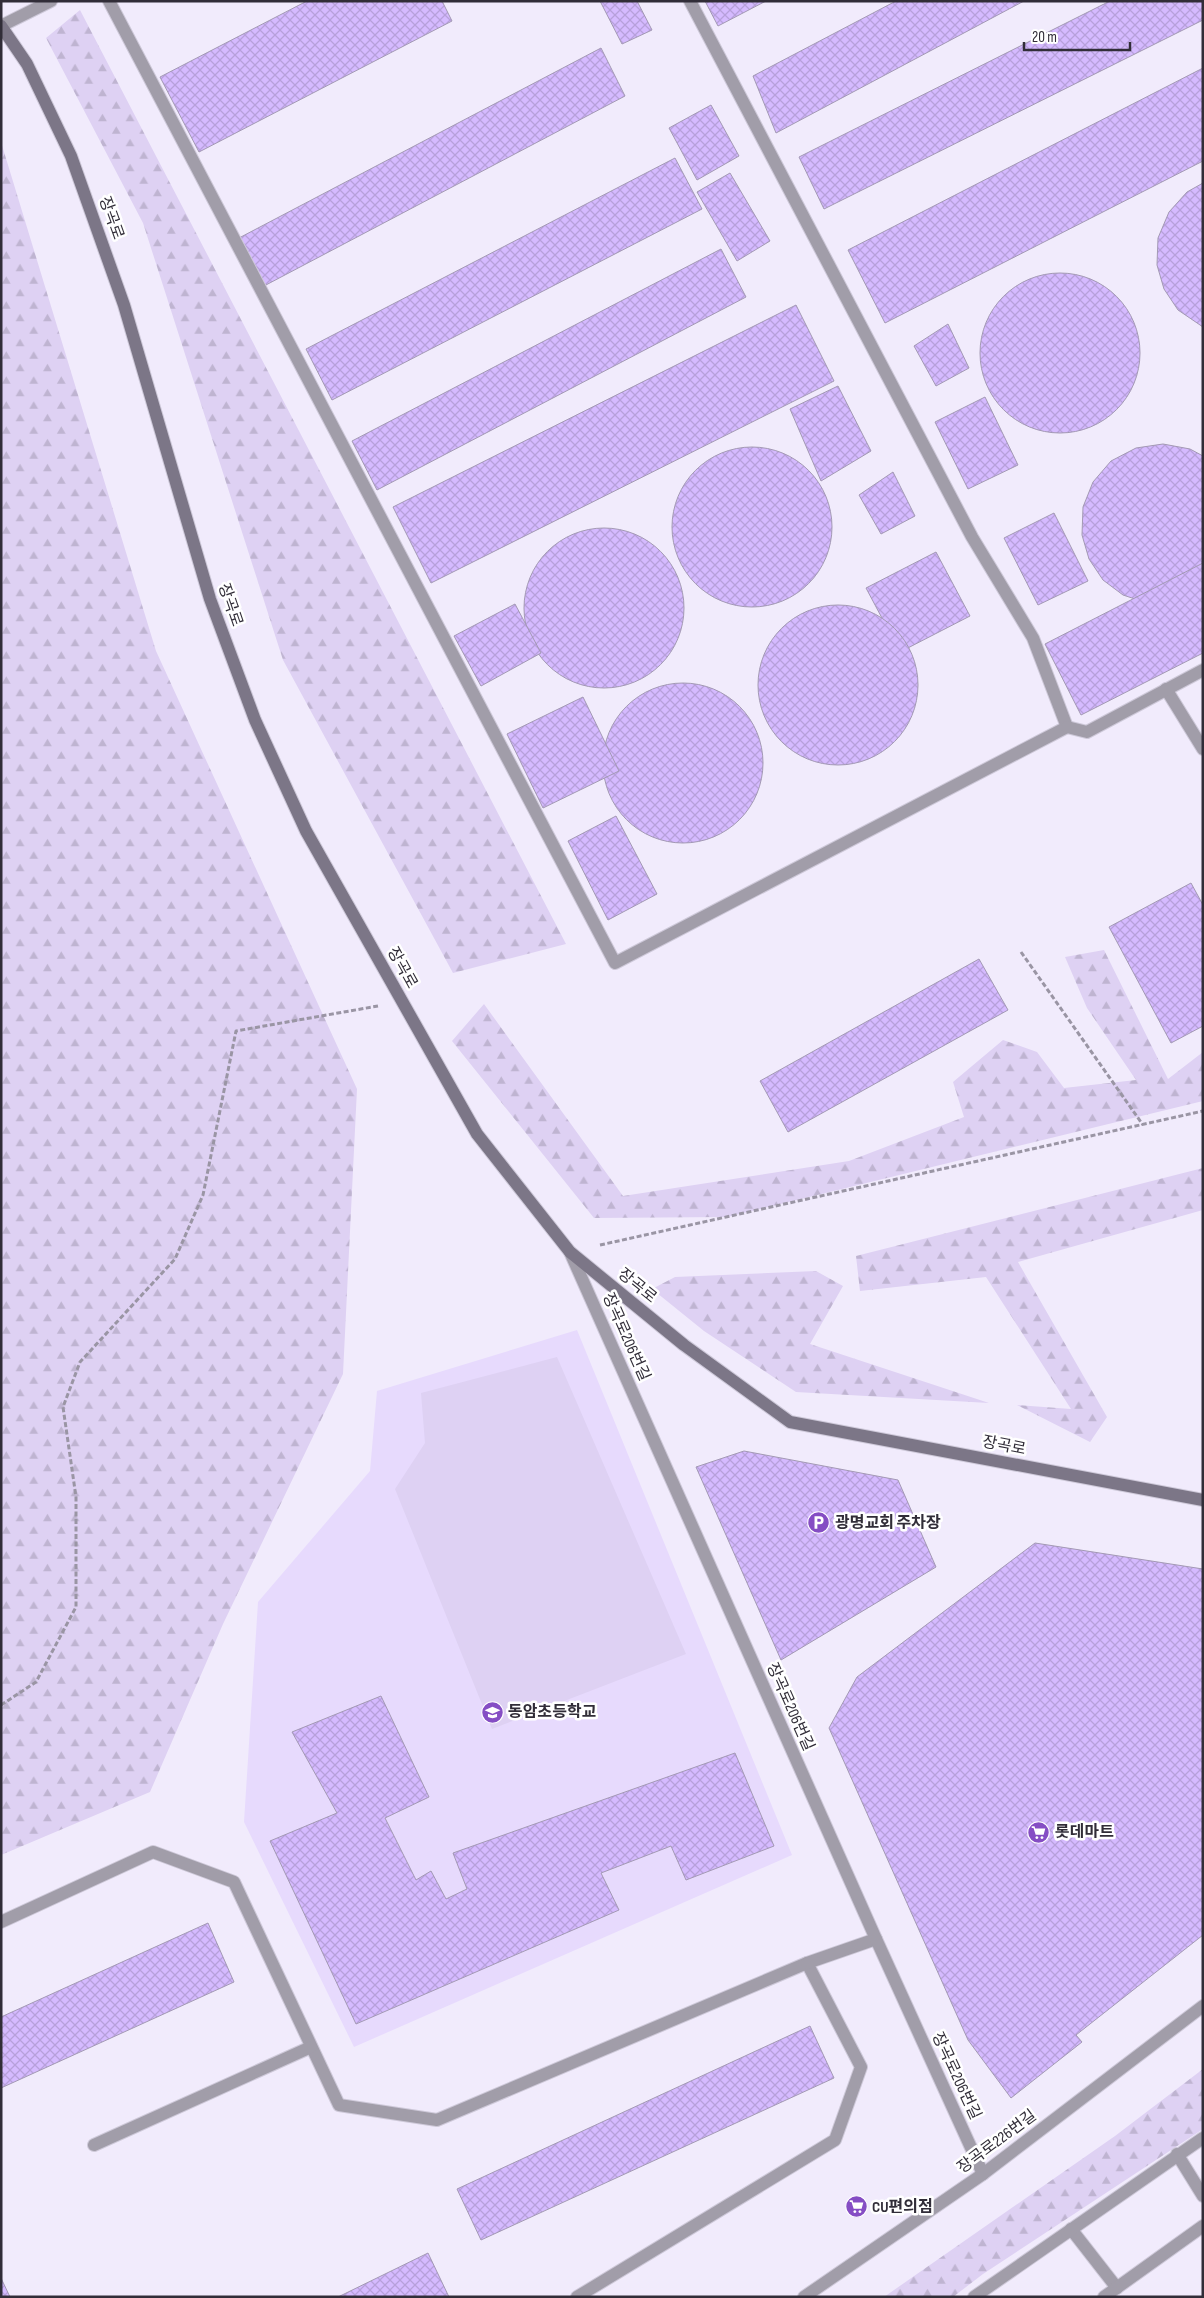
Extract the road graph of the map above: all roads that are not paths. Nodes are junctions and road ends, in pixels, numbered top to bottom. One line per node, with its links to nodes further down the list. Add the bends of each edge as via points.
1 (51, 1): 4 (street)
2 (109, 1): 7 (street, via 616,963)
3 (690, 1): 7 (street, via 972,537 1033,638)
4 (1, 26): 9 (street, 장곡로, via 27,64 71,156 124,305 210,599 254,720 306,831 477,1134)
5 (1203, 670): 6 (street)
6 (1166, 689): 7 (street, via 1087,732); 8 (street)
7 (1067, 728)
8 (1203, 749)
9 (570, 1252): 10 (street, 장곡로, via 684,1345 790,1422); 12 (street, 장곡로206번길)
10 (1203, 1500)
11 (1, 1922): 15 (street, via 153,1852 234,1882)
12 (876, 1939): 13 (street); 19 (street, 장곡로206번길)
13 (807, 1963): 15 (street, via 437,2120 339,2105); 24 (street, via 861,2067 834,2140)
14 (1203, 2006): 19 (street, 장곡로226번길)
15 (311, 2047): 17 (street)
16 (1203, 2138): 18 (street)
17 (94, 2145)
18 (1178, 2154): 20 (street); 22 (street)
19 (983, 2174): 25 (street, 장곡로226번길)
20 (1203, 2196)
21 (1203, 2226): 23 (street)
22 (1071, 2229): 23 (street); 26 (street)
23 (1117, 2288): 27 (street)
24 (577, 2297)
25 (804, 2297)
26 (974, 2297)
27 (1104, 2297)

